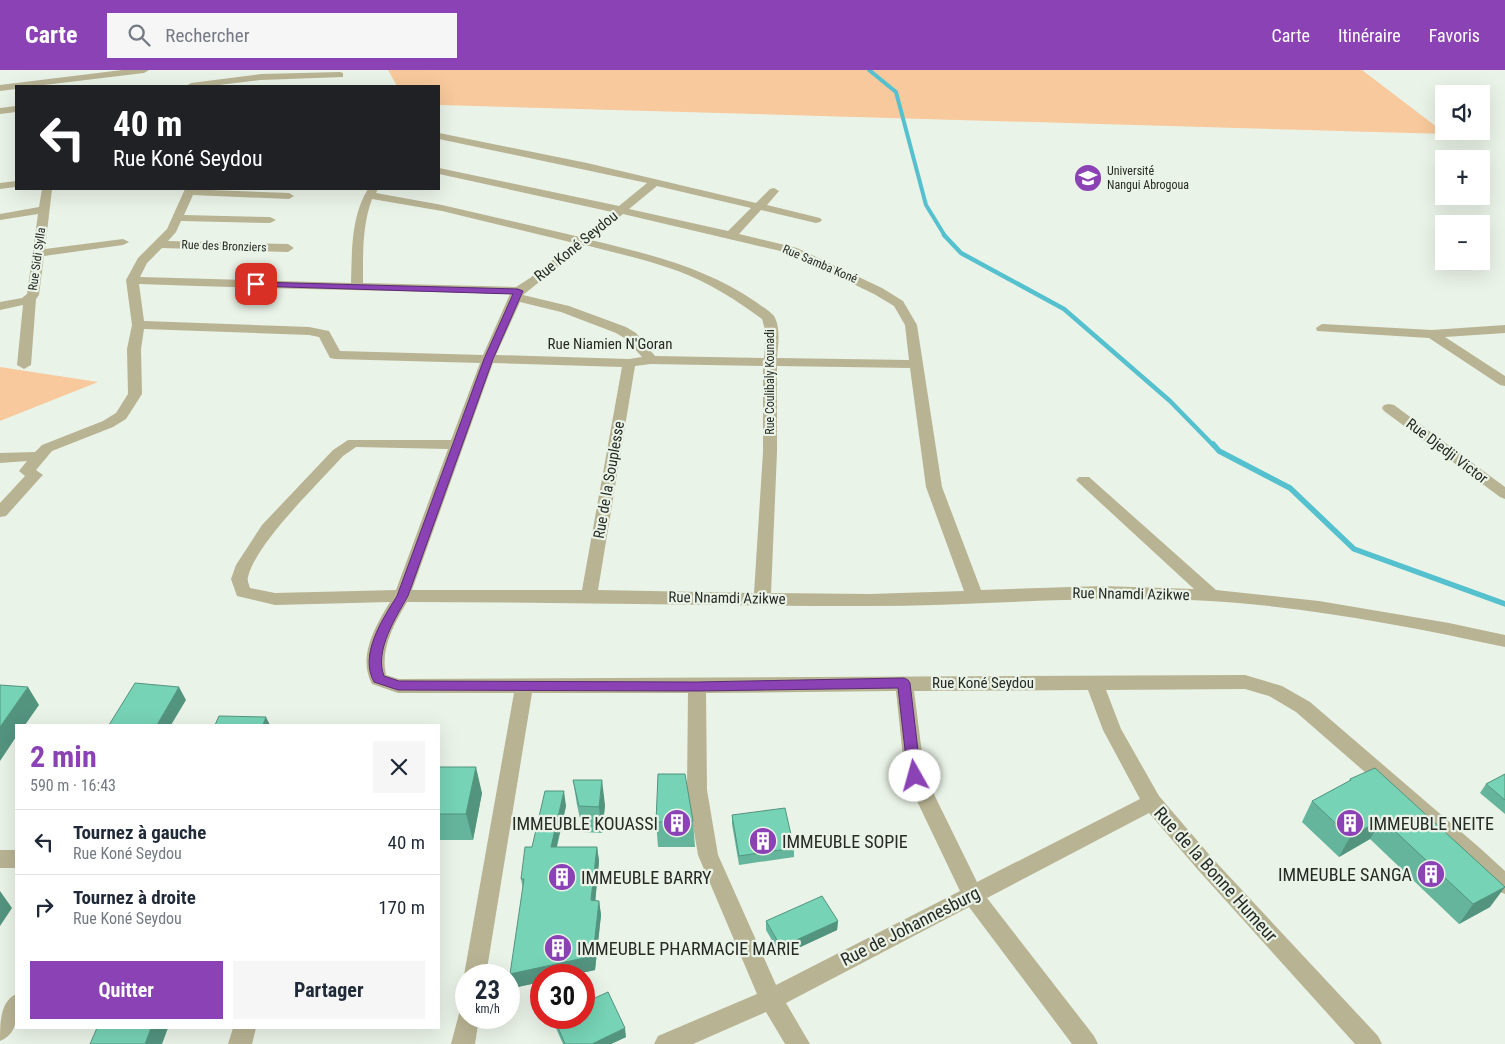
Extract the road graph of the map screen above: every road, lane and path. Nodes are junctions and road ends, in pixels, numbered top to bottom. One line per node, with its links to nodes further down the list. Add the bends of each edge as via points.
1 (144, 70): 4 (street)
2 (340, 75): 3 (street)
3 (261, 82): 6 (street)
4 (57, 84): 5 (street)
5 (43, 85)
6 (208, 85)
7 (15, 87): 8 (street)
8 (0, 88)
9 (15, 109): 10 (street)
10 (0, 111)
11 (440, 136): 13 (street)
12 (440, 171): 23 (street, Rue Samba Koné)
13 (654, 183): 21 (street); 23 (street, Rue Koné Seydou)
14 (15, 184): 15 (street)
15 (0, 186)
16 (47, 190): 22 (street, Rue Sidi Sylla)
17 (189, 190): 20 (street); 25 (street)
18 (370, 192): 29 (street, Rue Coulibaly Kounadi); 35 (street, via 358,229)
19 (774, 192): 21 (street)
20 (289, 196)
21 (758, 207): 27 (street); 28 (street)
22 (44, 210): 24 (street); 33 (street, Rue Sidi Sylla)
23 (620, 210): 28 (street, Rue Samba Koné); 29 (street, Rue Koné Seydou)
24 (0, 217)
25 (177, 218): 26 (street); 31 (street)
26 (270, 220)
27 (816, 220)
28 (731, 235): 47 (street, Rue Samba Koné, via 793,250 870,286 899,304 911,324)
29 (582, 241): 36 (street, Rue Koné Seydou); 45 (street, Rue Coulibaly Kounadi, via 684,269 740,297 768,317 772,332)
30 (123, 242): 33 (street)
31 (160, 244): 32 (street, Rue des Bronziers); 34 (street, via 142,261)
32 (288, 248)
33 (39, 253): 37 (street, Rue Sidi Sylla, via 35,288)
34 (132, 280): 35 (street); 39 (street)
35 (357, 287): 36 (street)
36 (517, 294): 43 (street, Rue Koné Seydou); 44 (street, via 621,330 631,336)
37 (30, 298): 38 (street, Rue Sidi Sylla); 48 (street)
38 (0, 306)
39 (138, 325): 43 (street, Rue Niamien N'Goran, via 309,330 324,334 335,355); 52 (street, via 134,349 134,394 121,416 48,448)
40 (1322, 328): 42 (street)
41 (1505, 328): 42 (street)
42 (1432, 334): 49 (street)
43 (488, 359): 46 (street, Rue Niamien N'Goran); 51 (street, Rue Koné Seydou)
44 (651, 360): 45 (street, Rue Niamien N'Goran); 46 (street, Rue Niamien N'Goran)
45 (770, 361): 47 (street, Rue Niamien N'Goran); 61 (street, Rue Coulibaly Kounadi, via 770,452)
46 (629, 364): 59 (street, Rue de la Souplesse)
47 (916, 364): 60 (street, Rue Samba Koné, via 934,487)
48 (24, 365)
49 (1505, 382)
50 (1389, 408): 55 (street, Rue Djedji Victor)
51 (458, 445): 58 (street, Rue Koné Seydou); 58 (street, Rue Nnamdi Azikwe, via 353,443 322,468 268,529 240,578 243,592 275,600)
52 (40, 456): 53 (street); 56 (street, via 26,471 35,475)
53 (0, 458)
54 (1084, 480): 57 (street)
55 (1505, 494)
56 (0, 512)
57 (1211, 595): 60 (street, Rue Nnamdi Azikwe, via 1102,592); 62 (street, Rue Nnamdi Azikwe, via 1319,607)
58 (402, 596): 59 (street, Rue Nnamdi Azikwe); 65 (street, Rue Koné Seydou, via 386,623 375,658 378,679 398,686)
59 (589, 596): 61 (street, Rue Nnamdi Azikwe)
60 (974, 596): 61 (street, Rue Nnamdi Azikwe, via 869,600)
61 (762, 599)
62 (1505, 641)
63 (1094, 682): 64 (street, Rue Koné Seydou); 67 (street, Rue de la Bonne Humeur, via 1112,730); 70 (street, Rue Koné Seydou, via 1245,682 1282,693 1303,707)
64 (904, 683): 66 (street, Rue Koné Seydou); 71 (street, via 915,776)
65 (524, 686): 66 (street, Rue Koné Seydou); 72 (street)
66 (697, 686): 73 (street, via 697,790 708,855)
67 (1152, 802): 71 (street, Rue de Johannesburg); 83 (street, Rue de la Bonne Humeur)
68 (0, 859): 69 (street)
69 (15, 860)
70 (1505, 885)
71 (972, 894): 73 (street, Rue de Johannesburg); 82 (street)
72 (477, 964)
73 (771, 998): 80 (street, Rue de Johannesburg); 81 (street)
74 (15, 1007): 77 (street)
75 (245, 1029): 78 (street)
76 (466, 1029): 79 (street)
77 (0, 1030)
78 (240, 1044)
79 (463, 1044)
80 (666, 1044)
81 (798, 1044)
82 (1086, 1044)
83 (1370, 1044)

